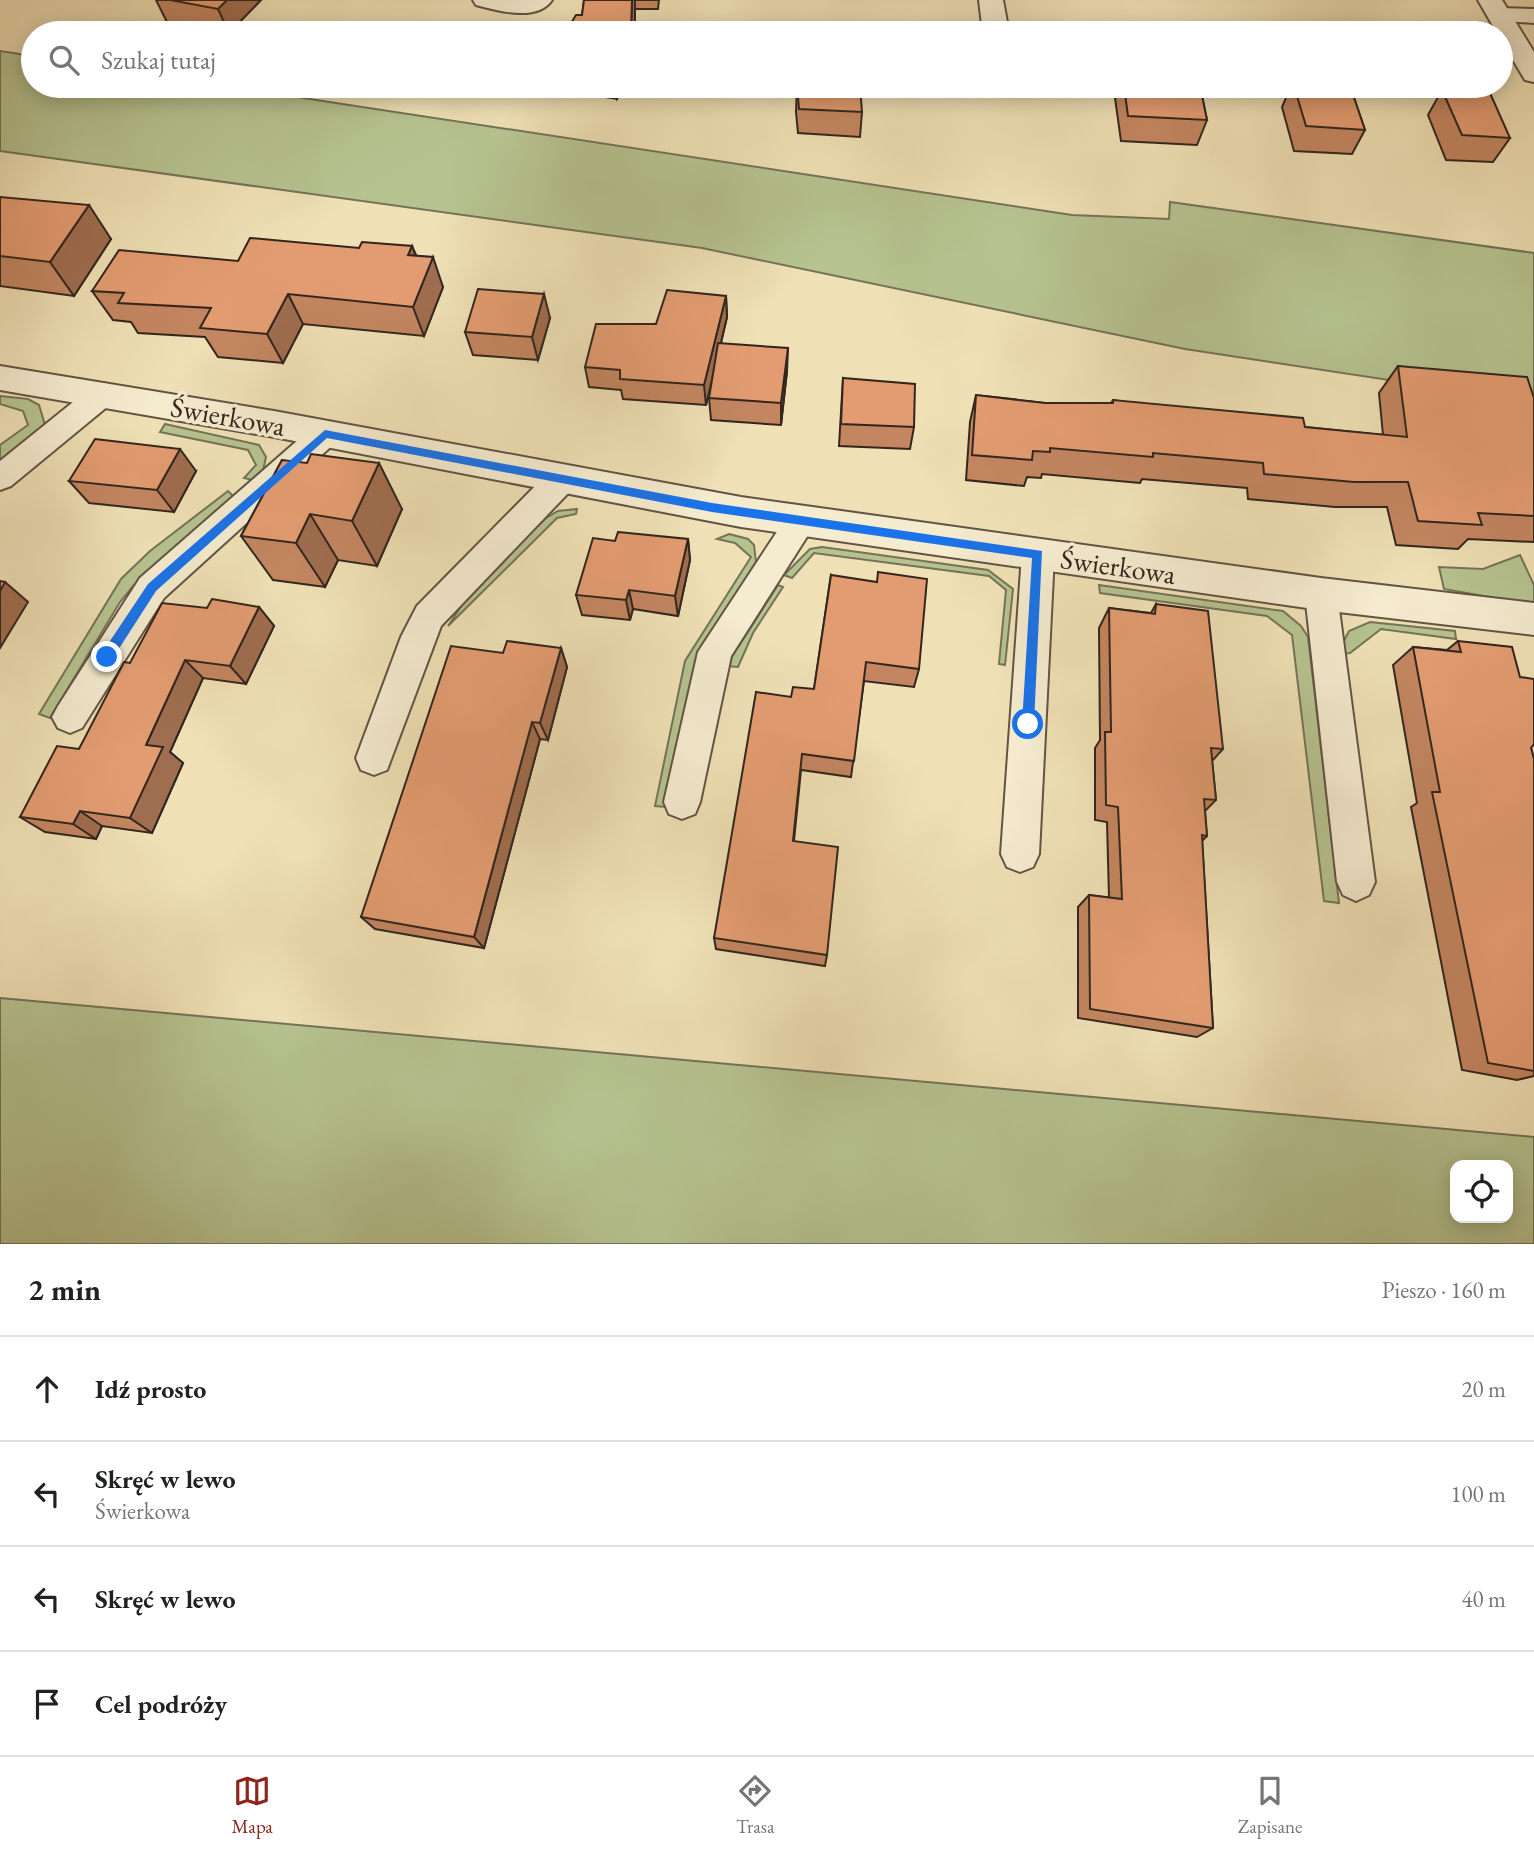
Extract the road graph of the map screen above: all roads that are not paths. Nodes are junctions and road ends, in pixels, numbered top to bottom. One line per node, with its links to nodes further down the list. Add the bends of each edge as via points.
1 (485, 0): 2 (street, via 533,6)
2 (540, 0)
3 (991, 0): 6 (street)
4 (1494, 8): 5 (lane)
5 (1534, 16)
6 (994, 21)
7 (1513, 48): 8 (street)
8 (1527, 78)
9 (0, 378): 10 (street, Świerkowa)
10 (103, 394): 11 (street, Świerkowa); 12 (lane)
11 (325, 433): 13 (street, Świerkowa); 18 (lane, via 152,588)
12 (0, 478)
13 (562, 479): 14 (street, Świerkowa); 19 (lane, via 429,616)
14 (801, 521): 15 (street, Świerkowa); 20 (lane, via 715,652)
15 (1038, 555): 16 (street, Świerkowa); 21 (lane)
16 (1321, 594): 17 (street, Świerkowa); 22 (lane)
17 (1534, 619)
18 (70, 717)
19 (374, 758)
20 (682, 802)
21 (1020, 854)
22 (1356, 882)

